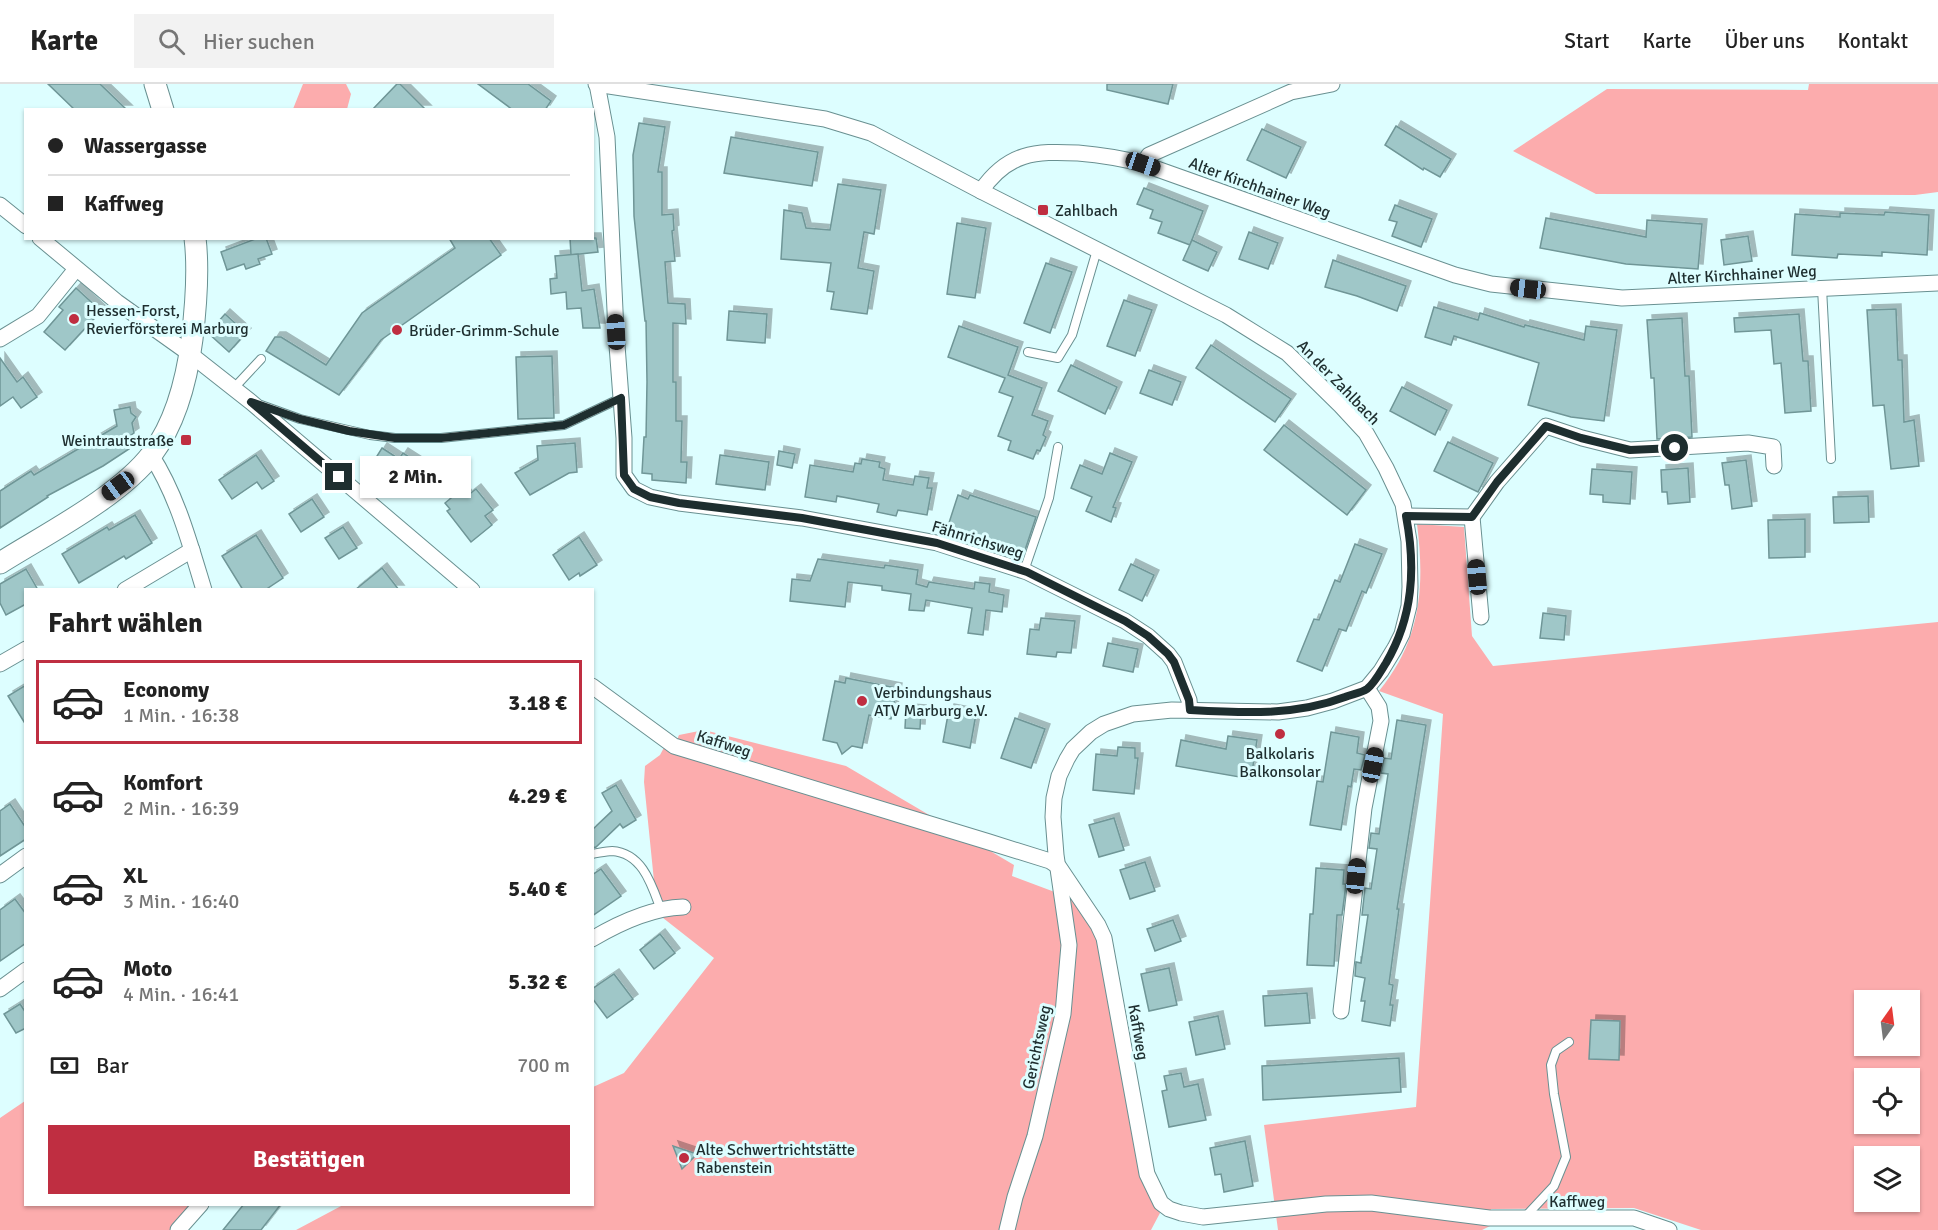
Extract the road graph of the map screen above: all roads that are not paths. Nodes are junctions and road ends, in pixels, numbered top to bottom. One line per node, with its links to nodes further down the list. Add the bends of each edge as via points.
1 (155, 84): 4 (main road)
2 (597, 84): 6 (street, via 825,119 871,133); 20 (street, via 607,137)
3 (1332, 84): 5 (street, via 1281,96 1149,154)
4 (162, 108)
5 (1143, 164): 6 (street, Alter Kirchhainer Weg, via 1112,156 1043,151 1020,156 997,171); 14 (street, Alter Kirchhainer Weg, via 1455,275 1491,284 1622,298)
6 (981, 191): 11 (street, An der Zahlbach)
7 (0, 205): 8 (street)
8 (24, 224)
9 (42, 240): 12 (street)
10 (195, 240): 17 (main road, via 196,300)
11 (1097, 250): 16 (lane, via 1071,336 1058,358); 26 (street, An der Zahlbach, via 1226,315 1287,353 1366,434 1386,468)
12 (76, 269): 15 (street, via 38,316); 17 (street)
13 (1938, 283): 14 (street, Alter Kirchhainer Weg)
14 (1822, 288): 24 (lane)
15 (0, 339)
16 (1028, 352)
17 (190, 354): 19 (street); 23 (main road, via 175,409)
18 (261, 359): 19 (lane)
19 (234, 388): 21 (street)
20 (621, 398): 21 (lane, via 564,425 441,438 395,438 349,431); 30 (street, Fähnrichsweg, via 624,475 634,489 650,497 802,518 937,543)
21 (251, 402): 33 (street)
22 (1058, 447): 30 (lane, via 1049,498)
23 (151, 455): 28 (street, via 167,482); 29 (main road, via 91,506)
24 (1831, 459)
25 (1774, 466): 27 (street, via 1773,447 1748,443 1630,450 1546,426)
26 (1406, 516): 27 (street); 38 (street, An der Zahlbach, via 1410,564 1402,633)
27 (1472, 517): 34 (street)
28 (192, 550): 31 (street); 32 (street)
29 (0, 563)
30 (1024, 571): 39 (street, Fähnrichsweg, via 1148,636 1174,662)
31 (128, 588)
32 (203, 588)
33 (470, 588)
34 (1480, 617)
35 (24, 650): 36 (street)
36 (0, 664)
37 (594, 687): 42 (street, Kaffweg, via 674,747 1050,861)
38 (1367, 688): 39 (street, via 1333,701 1278,712); 49 (street, via 1379,707 1381,721 1364,808)
39 (1190, 710): 42 (street, via 1118,718 1090,732 1073,750 1059,776 1054,798 1053,834)
40 (594, 854): 45 (lane, via 612,851 629,856 642,866)
41 (24, 857): 43 (street)
42 (1059, 867): 52 (street, Kaffweg, via 1104,938 1143,1156 1161,1203 1181,1213 1203,1217 1371,1203); 54 (street, Gerichtsweg, via 1069,945 1063,1014 1035,1136)
43 (0, 875)
44 (683, 907): 45 (street)
45 (660, 910): 46 (street)
46 (594, 938)
47 (24, 970): 48 (street)
48 (0, 988)
49 (1341, 1011)
50 (1569, 1042): 52 (lane, via 1556,1051 1551,1065 1566,1157 1554,1186)
51 (199, 1206): 53 (street)
52 (1524, 1219): 55 (street, Kaffweg, via 1634,1218)
53 (178, 1230)
54 (1007, 1230)
55 (1670, 1230)

